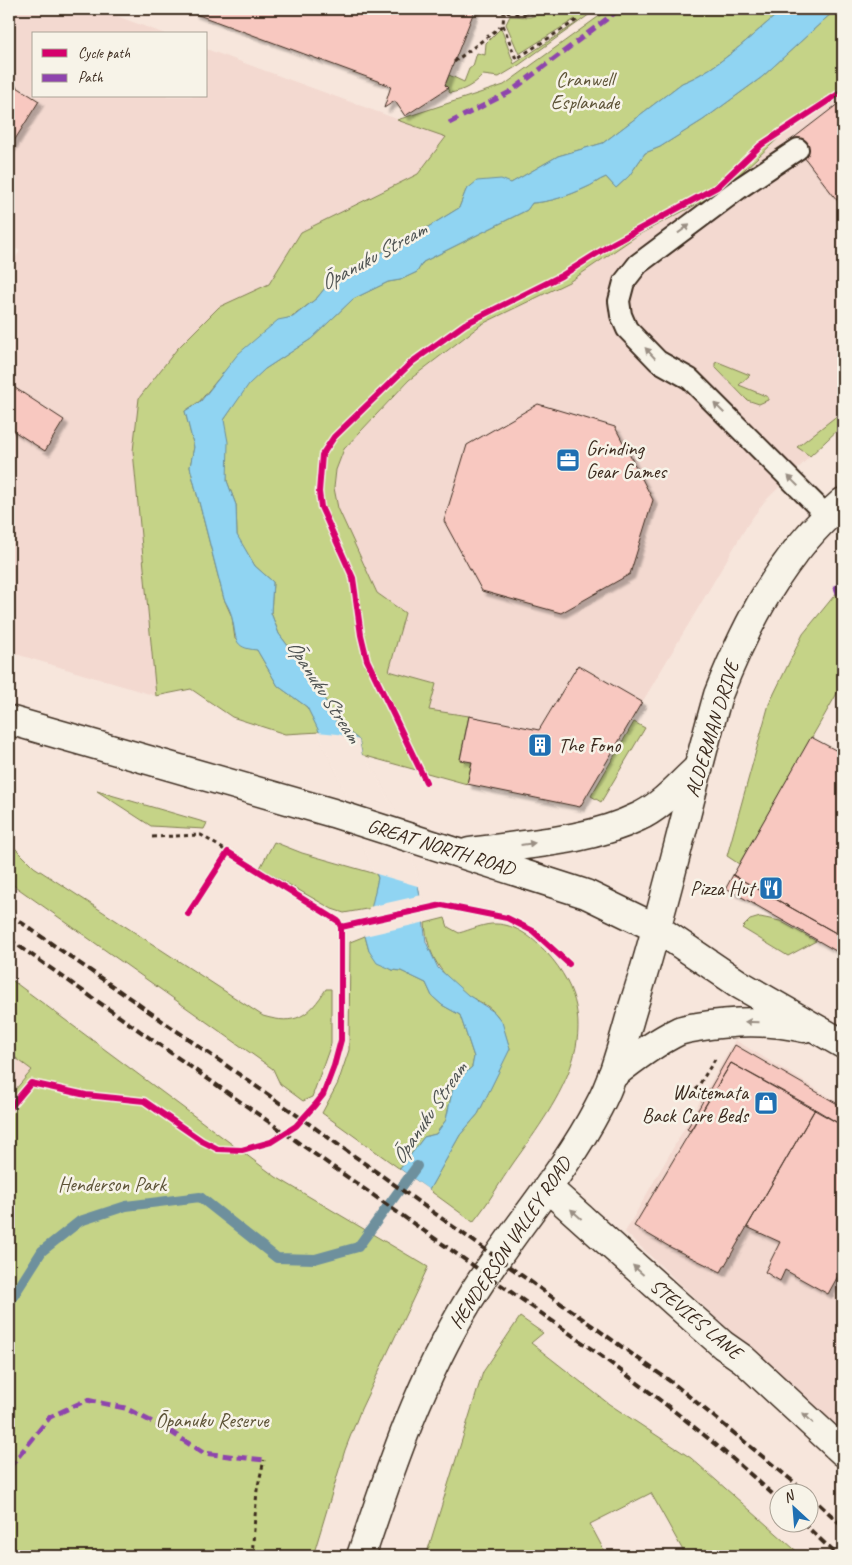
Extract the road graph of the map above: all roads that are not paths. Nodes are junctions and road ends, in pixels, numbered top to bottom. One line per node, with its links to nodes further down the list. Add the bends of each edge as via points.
1 (798, 149): 2 (lane, one-way to 1, via 690,378 658,362 627,329 619,301 624,282 638,264)
2 (835, 509): 4 (main road, ALDERMAN DRIVE, via 796,550 750,620 718,695)
3 (9, 720): 5 (main road, GREAT NORTH ROAD)
4 (697, 768): 5 (main road, one-way to 4, via 575,837 639,817 660,803); 6 (main road, ALDERMAN DRIVE)
5 (463, 853): 6 (main road, GREAT NORTH ROAD, via 586,894)
6 (658, 929): 7 (main road, GREAT NORTH ROAD); 9 (main road, HENDERSON VALLEY ROAD)
7 (818, 1031): 8 (main road, GREAT NORTH ROAD); 9 (main road, one-way to 9, via 781,1023 745,1022 680,1030 643,1051)
8 (843, 1044)
9 (612, 1076): 10 (main road, HENDERSON VALLEY ROAD, via 598,1108)
10 (548, 1188): 11 (main road, STEVIES LANE, one-way to 10, via 743,1359 716,1339); 12 (main road, HENDERSON VALLEY ROAD, via 471,1296 436,1358 397,1448)
11 (843, 1452)
12 (361, 1556)

